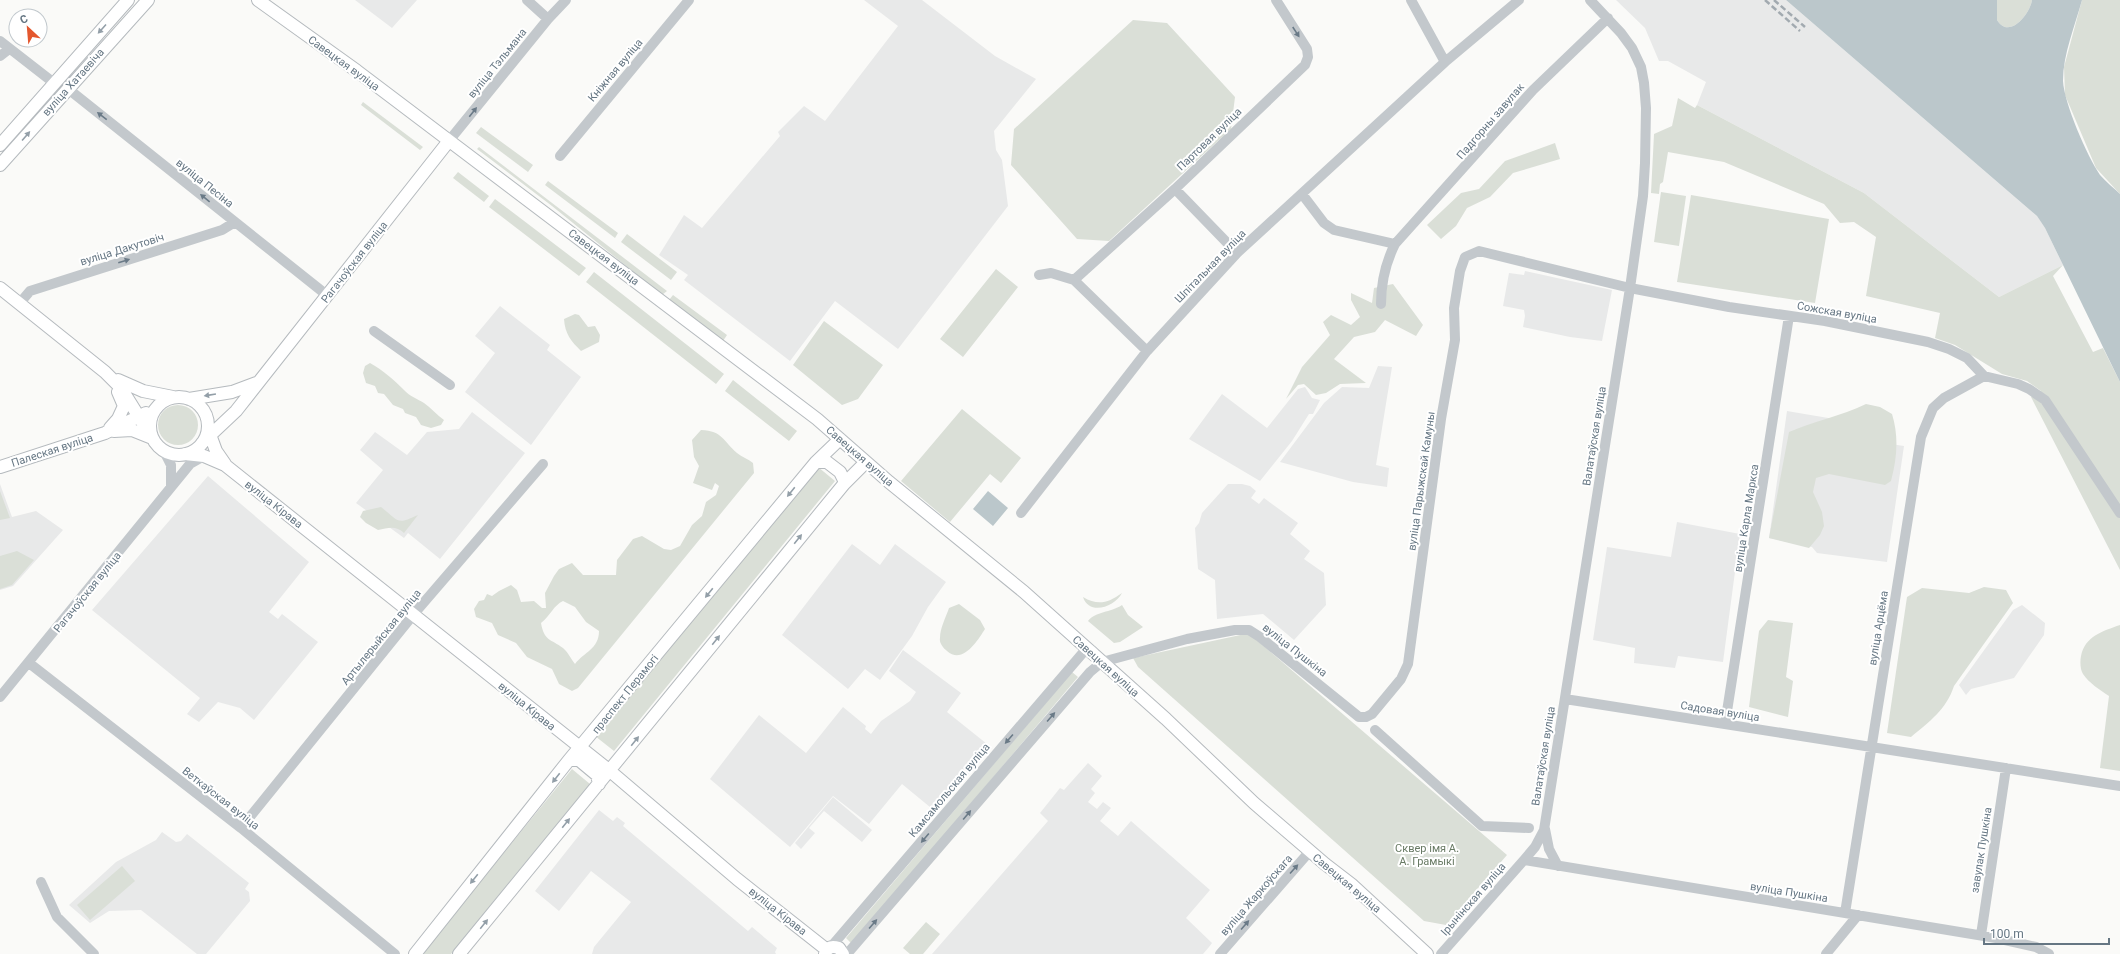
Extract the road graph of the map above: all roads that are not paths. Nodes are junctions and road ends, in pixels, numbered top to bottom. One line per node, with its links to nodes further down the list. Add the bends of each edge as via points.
1 (128, 0): 17 (main road, вуліца Хатаевіча, one-way to 17)
2 (148, 0): 18 (main road, вуліца Хатаевіча)
3 (258, 0): 19 (main road, Савецкая вуліца, via 357,71)
4 (527, 0): 12 (street)
5 (566, 0): 12 (street, вуліца Тэльмана)
6 (689, 0): 21 (street, Кніжная вуліца)
7 (1276, 0): 23 (street, Партовая вуліца, one-way to 23, via 1307,49 1305,65)
8 (1411, 0): 16 (street)
9 (1519, 0): 16 (street, Шпітальная вуліца)
10 (1590, 0): 11 (street, Валатаўская вуліца)
11 (1608, 18): 26 (street, Падгорны завулак, via 1533,90); 32 (street, Валатаўская вуліца, via 1632,48 1641,67 1645,89 1644,183)
12 (548, 19): 19 (street, вуліца Тэльмана, one-way to 12)
13 (0, 41): 14 (street)
14 (9, 49): 15 (street); 17 (street)
15 (0, 56)
16 (1445, 62): 24 (street, Шпітальная вуліца)
17 (54, 83): 20 (main road, вуліца Хатаевіча)
18 (68, 88): 22 (main road, вуліца Хатаевіча, one-way to 18); 25 (street, вуліца Песіна, one-way to 18)
19 (448, 142): 33 (main road, Рагачоўская вуліца); 51 (main road, Савецкая вуліца, via 465,152 670,306)
20 (0, 144)
21 (560, 156)
22 (0, 165)
23 (1175, 189): 28 (street); 30 (street, Партовая вуліца)
24 (1302, 194): 26 (street, via 1324,222 1334,230); 28 (street, Шпітальная вуліца)
25 (236, 222): 33 (street, вуліца Песіна); 34 (street, вуліца Дакутовіч, one-way to 25, via 30,291 222,230)
26 (1395, 244): 35 (street, Падгорны завулак, via 1386,262)
27 (1479, 251): 32 (street, Сожская вуліца); 72 (street, вуліца Парыжскай Камуны, via 1465,257 1460,271 1454,308 1455,340 1441,419 1408,664 1401,679)
28 (1237, 254): 38 (street, Шпітальная вуліца)
29 (1039, 276): 30 (street, via 1051,273)
30 (1074, 280): 38 (street)
31 (0, 288): 34 (main road)
32 (1630, 288): 36 (street, Сожская вуліца); 71 (street, Валатаўская вуліца)
33 (328, 296): 41 (main road, Рагачоўская вуліца)
34 (19, 304): 39 (main road)
35 (1381, 304)
36 (1789, 316): 40 (street, Сожская вуліца, via 1928,342 1967,358); 73 (street, вуліца Карла Маркса)
37 (374, 331): 42 (street)
38 (1147, 351): 61 (street, Шпітальная вуліца)
39 (105, 372): 43 (main road, via 133,388); 46 (main road, via 126,393); 48 (main road, via 122,398 124,406 118,419)
40 (1984, 376): 62 (street, via 2018,384 2045,400); 76 (street, вуліца Арцёма, via 1944,398 1933,408 1921,437)
41 (259, 381): 44 (main road, Рагачоўская вуліца, one-way to 44, via 232,392); 47 (main road, Рагачоўская вуліца)
42 (450, 385)
43 (173, 397): 44 (main road); 45 (main road, via 162,401)
44 (189, 398): 49 (main road, via 205,413)
45 (154, 409): 46 (main road, Палеская вуліца); 50 (main road, via 150,423)
46 (139, 416): 48 (main road, Палеская вуліца); 50 (main road)
47 (228, 421): 49 (main road, Рагачоўская вуліца); 54 (main road, via 219,445)
48 (105, 433): 50 (main road, Палеская вуліца, via 132,430); 58 (main road, Палеская вуліца)
49 (207, 436): 53 (main road); 54 (main road)
50 (152, 438): 52 (main road)
51 (840, 439): 55 (main road, праспект Перамогі); 56 (main road, Савецкая вуліца)
52 (164, 451): 53 (main road); 60 (street, via 171,464)
53 (188, 459): 54 (main road, вуліца Кірава, via 204,456); 60 (street, Рагачоўская вуліца)
54 (222, 461): 63 (main road, вуліца Кірава)
55 (816, 462): 59 (main road, via 827,462 840,472); 75 (main road, праспект Перамогі, one-way to 75)
56 (866, 462): 59 (main road); 64 (main road, Савецкая вуліца, via 1024,592)
57 (543, 464): 63 (street, Артылерыйская вуліца)
58 (0, 467)
59 (845, 482): 79 (main road, one-way to 59)
60 (171, 486): 67 (street, Рагачоўская вуліца)
61 (1021, 513)
62 (2120, 513)
63 (413, 614): 77 (main road, вуліца Кірава); 86 (street, Артылерыйская вуліца)
64 (1087, 648): 65 (street, вуліца Пушкіна, via 1105,656); 66 (main road, Савецкая вуліца); 68 (street, Камсамольская вуліца)
65 (1122, 656): 66 (street, вуліца Пушкіна); 72 (street, вуліца Пушкіна, via 1213,633 1249,630 1260,636 1359,717)
66 (1102, 662): 69 (street); 89 (main road, Савецкая вуліца)
67 (29, 663): 70 (street, Рагачоўская вуліца); 86 (street, Веткаўская вуліца)
68 (1071, 667): 69 (street); 84 (street, Камсамольская вуліца, one-way to 84)
69 (1084, 678): 88 (street, one-way to 69)
70 (0, 697)
71 (1564, 699): 73 (street, Садовая вуліца); 85 (street, Валатаўская вуліца)
72 (1372, 714)
73 (1725, 724): 76 (street, Садовая вуліца)
74 (1375, 730): 87 (street, via 1482,826)
75 (591, 736): 77 (main road, праспект Перамогі); 79 (main road, via 594,749 608,759)
76 (1872, 747): 80 (street); 93 (street, вуліца Арцёма)
77 (580, 748): 78 (main road, праспект Перамогі); 81 (main road, вуліца Кірава)
78 (569, 760): 82 (main road, via 578,760 597,774); 99 (main road, праспект Перамогі, one-way to 99)
79 (619, 760): 81 (main road)
80 (2006, 768): 83 (street); 95 (street, завулак Пушкіна)
81 (610, 771): 82 (main road); 96 (main road, вуліца Кірава)
82 (599, 784): 100 (main road, one-way to 82)
83 (2120, 786)
84 (936, 825): 88 (street); 96 (street, Камсамольская вуліца, one-way to 96)
85 (1545, 825): 90 (street, Валатаўская вуліца, via 1535,847); 91 (street, via 1549,849)
86 (241, 828): 98 (street, Веткаўская вуліца)
87 (1529, 828)
88 (949, 836): 102 (street, one-way to 88)
89 (1310, 852): 103 (street, вуліца Жаркоўскага, one-way to 89); 104 (main road, Савецкая вуліца, via 1351,884)
90 (1524, 860): 91 (street, вуліца Пушкіна); 105 (street, Ірынінская вуліца)
91 (1558, 866): 93 (street, вуліца Пушкіна)
92 (41, 882): 97 (street, via 57,917)
93 (1845, 913): 94 (street, вуліца Пушкіна)
94 (1858, 915): 95 (street, вуліца Пушкіна); 106 (street)
95 (1981, 935): 107 (street, вуліца Пушкіна, via 2025,944)
96 (827, 950): 101 (main road, вуліца Кірава, via 839,948)
97 (94, 954)
98 (395, 954)
99 (415, 954)
100 (459, 954)
101 (843, 954)
102 (847, 954)
103 (1220, 954)
104 (1427, 954)
105 (1441, 954)
106 (1826, 954)
107 (2049, 954)

